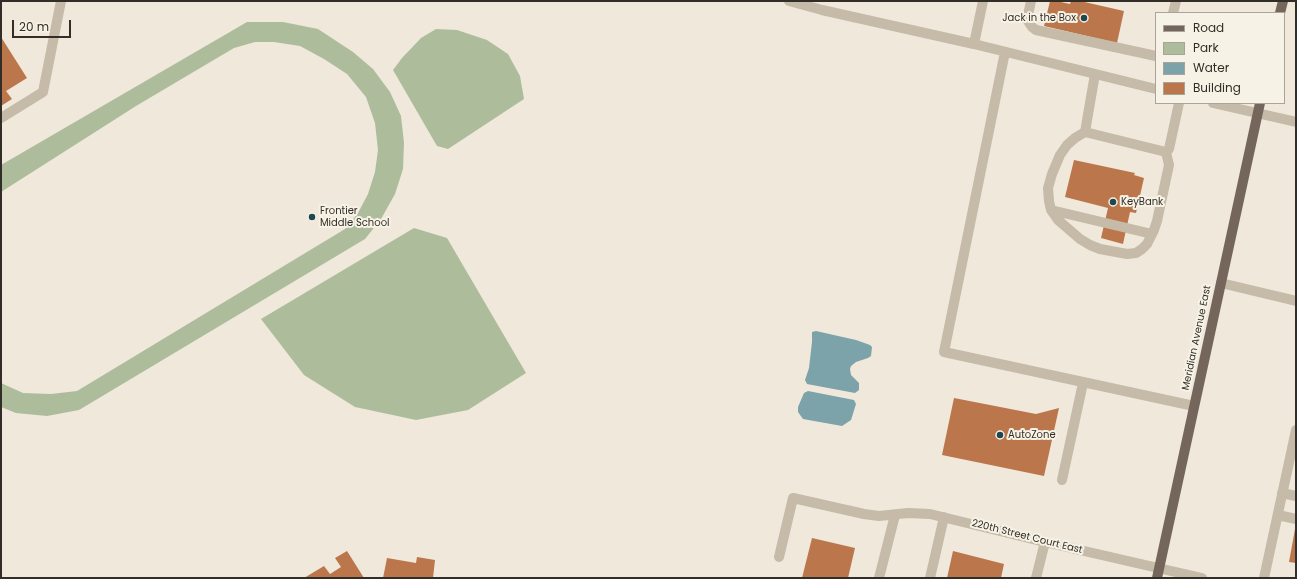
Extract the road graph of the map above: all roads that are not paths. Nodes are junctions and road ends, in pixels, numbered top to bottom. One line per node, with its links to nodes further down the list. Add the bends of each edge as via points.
1 (61, 1): 18 (lane, via 43,92)
2 (789, 1): 9 (lane)
3 (983, 1): 9 (lane)
4 (1031, 1): 11 (lane, via 1028,21 1036,30)
5 (1176, 1): 7 (lane)
6 (1283, 1): 8 (main road)
7 (1173, 12)
8 (1280, 12)
9 (974, 44): 10 (lane)
10 (1006, 52): 12 (lane); 26 (lane, via 944,352)
11 (1155, 56)
12 (1095, 74): 13 (lane); 20 (lane)
13 (1155, 89)
14 (1179, 104): 21 (lane, via 1169,149)
15 (1216, 104): 17 (lane)
16 (1260, 104): 17 (main road, Meridian Avenue East)
17 (1258, 114): 19 (lane); 24 (main road, Meridian Avenue East)
18 (1, 118)
19 (1296, 122)
20 (1085, 132): 21 (lane); 22 (lane, via 1067,145 1052,174 1048,188)
21 (1166, 152): 23 (lane, via 1169,165)
22 (1051, 210): 23 (lane); 23 (lane, via 1058,220 1080,239 1100,249 1127,254 1136,252 1142,249)
23 (1152, 234)
24 (1221, 283): 25 (lane); 27 (main road, Meridian Avenue East)
25 (1296, 301)
26 (1083, 383): 27 (lane); 30 (lane)
27 (1194, 406): 39 (main road, Meridian Avenue East)
28 (1296, 430): 29 (lane)
29 (1295, 440): 31 (lane)
30 (1062, 480)
31 (1282, 493): 32 (lane); 34 (lane)
32 (1296, 496)
33 (895, 515): 35 (lane, 220th Street Court East, via 908,513); 38 (lane, 220th Street Court East, via 864,514 793,498); 40 (lane)
34 (1278, 515): 36 (lane); 44 (lane)
35 (944, 517): 37 (lane, 220th Street Court East); 41 (lane)
36 (1296, 519)
37 (1045, 542): 39 (lane, 220th Street Court East); 42 (lane)
38 (779, 557)
39 (1158, 573): 43 (lane, 220th Street Court East)
40 (879, 578)
41 (930, 578)
42 (1036, 578)
43 (1202, 578)
44 (1264, 578)

